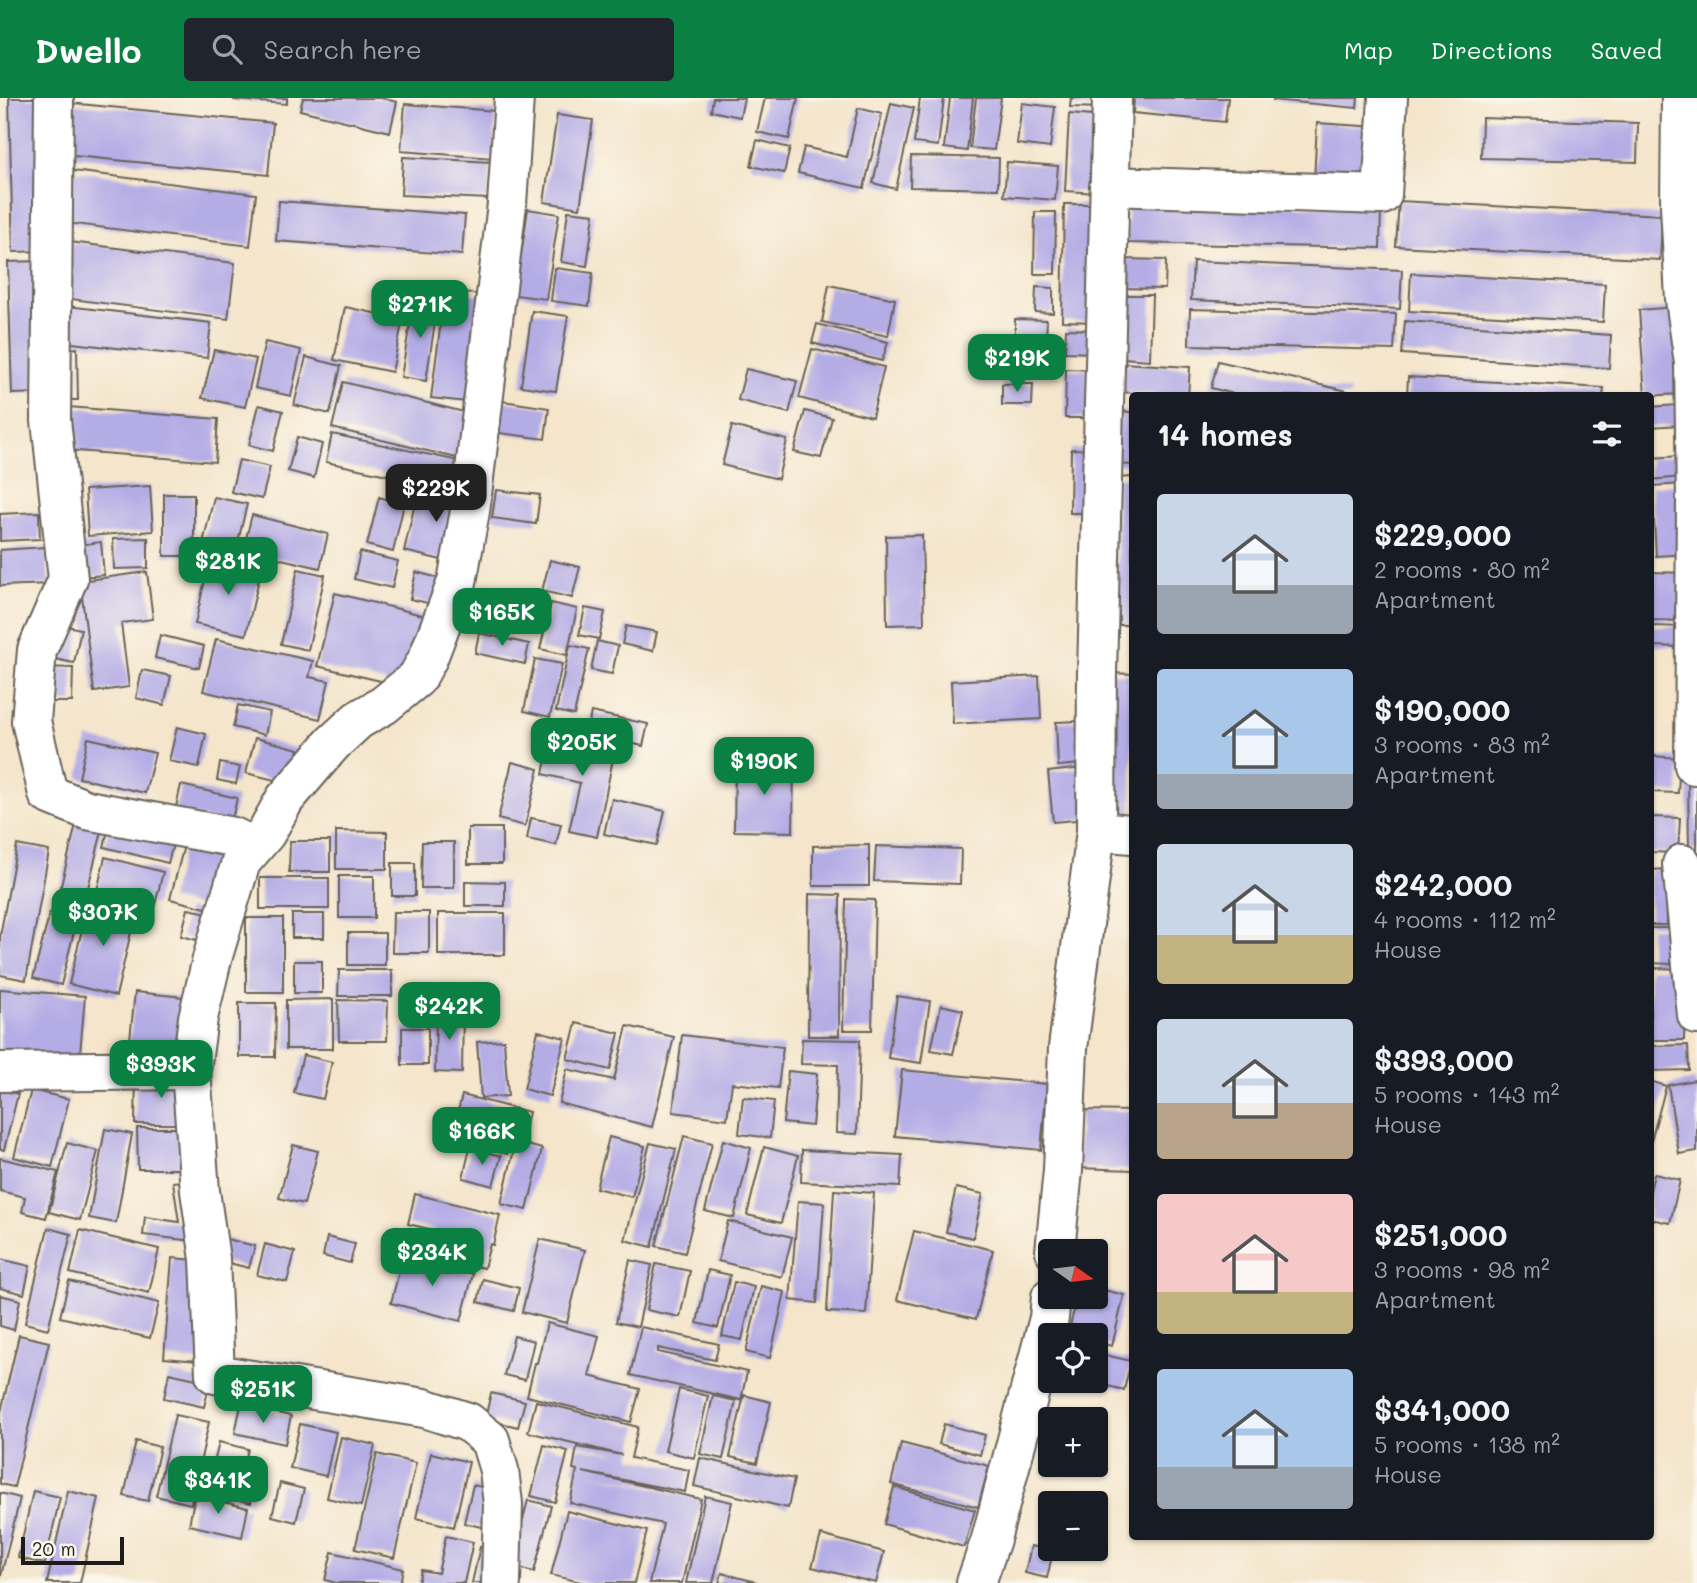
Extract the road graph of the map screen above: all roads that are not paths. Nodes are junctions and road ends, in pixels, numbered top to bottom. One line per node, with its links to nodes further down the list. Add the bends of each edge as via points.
1 (54, 98): 9 (street, via 51,420 68,579 37,650 31,721 48,794 87,810 233,837)
2 (514, 98): 9 (street, via 501,258 457,582 417,678 358,719 333,743 285,799)
3 (1112, 98): 6 (street)
4 (1388, 98): 6 (street, via 1382,195)
5 (1681, 98): 7 (street, via 1683,259 1694,363)
6 (1110, 186): 8 (street, via 1097,673)
7 (1697, 765)
8 (1114, 833): 14 (street, via 1068,1048)
9 (254, 847): 12 (street, via 241,862 212,959)
10 (1676, 863): 11 (street)
11 (1697, 1015)
12 (191, 1070): 13 (street); 16 (street, via 210,1259 215,1374 424,1408 468,1422 490,1440 499,1470)
13 (0, 1072)
14 (1056, 1239)
15 (1050, 1309): 17 (street)
16 (501, 1583)
17 (976, 1583)

